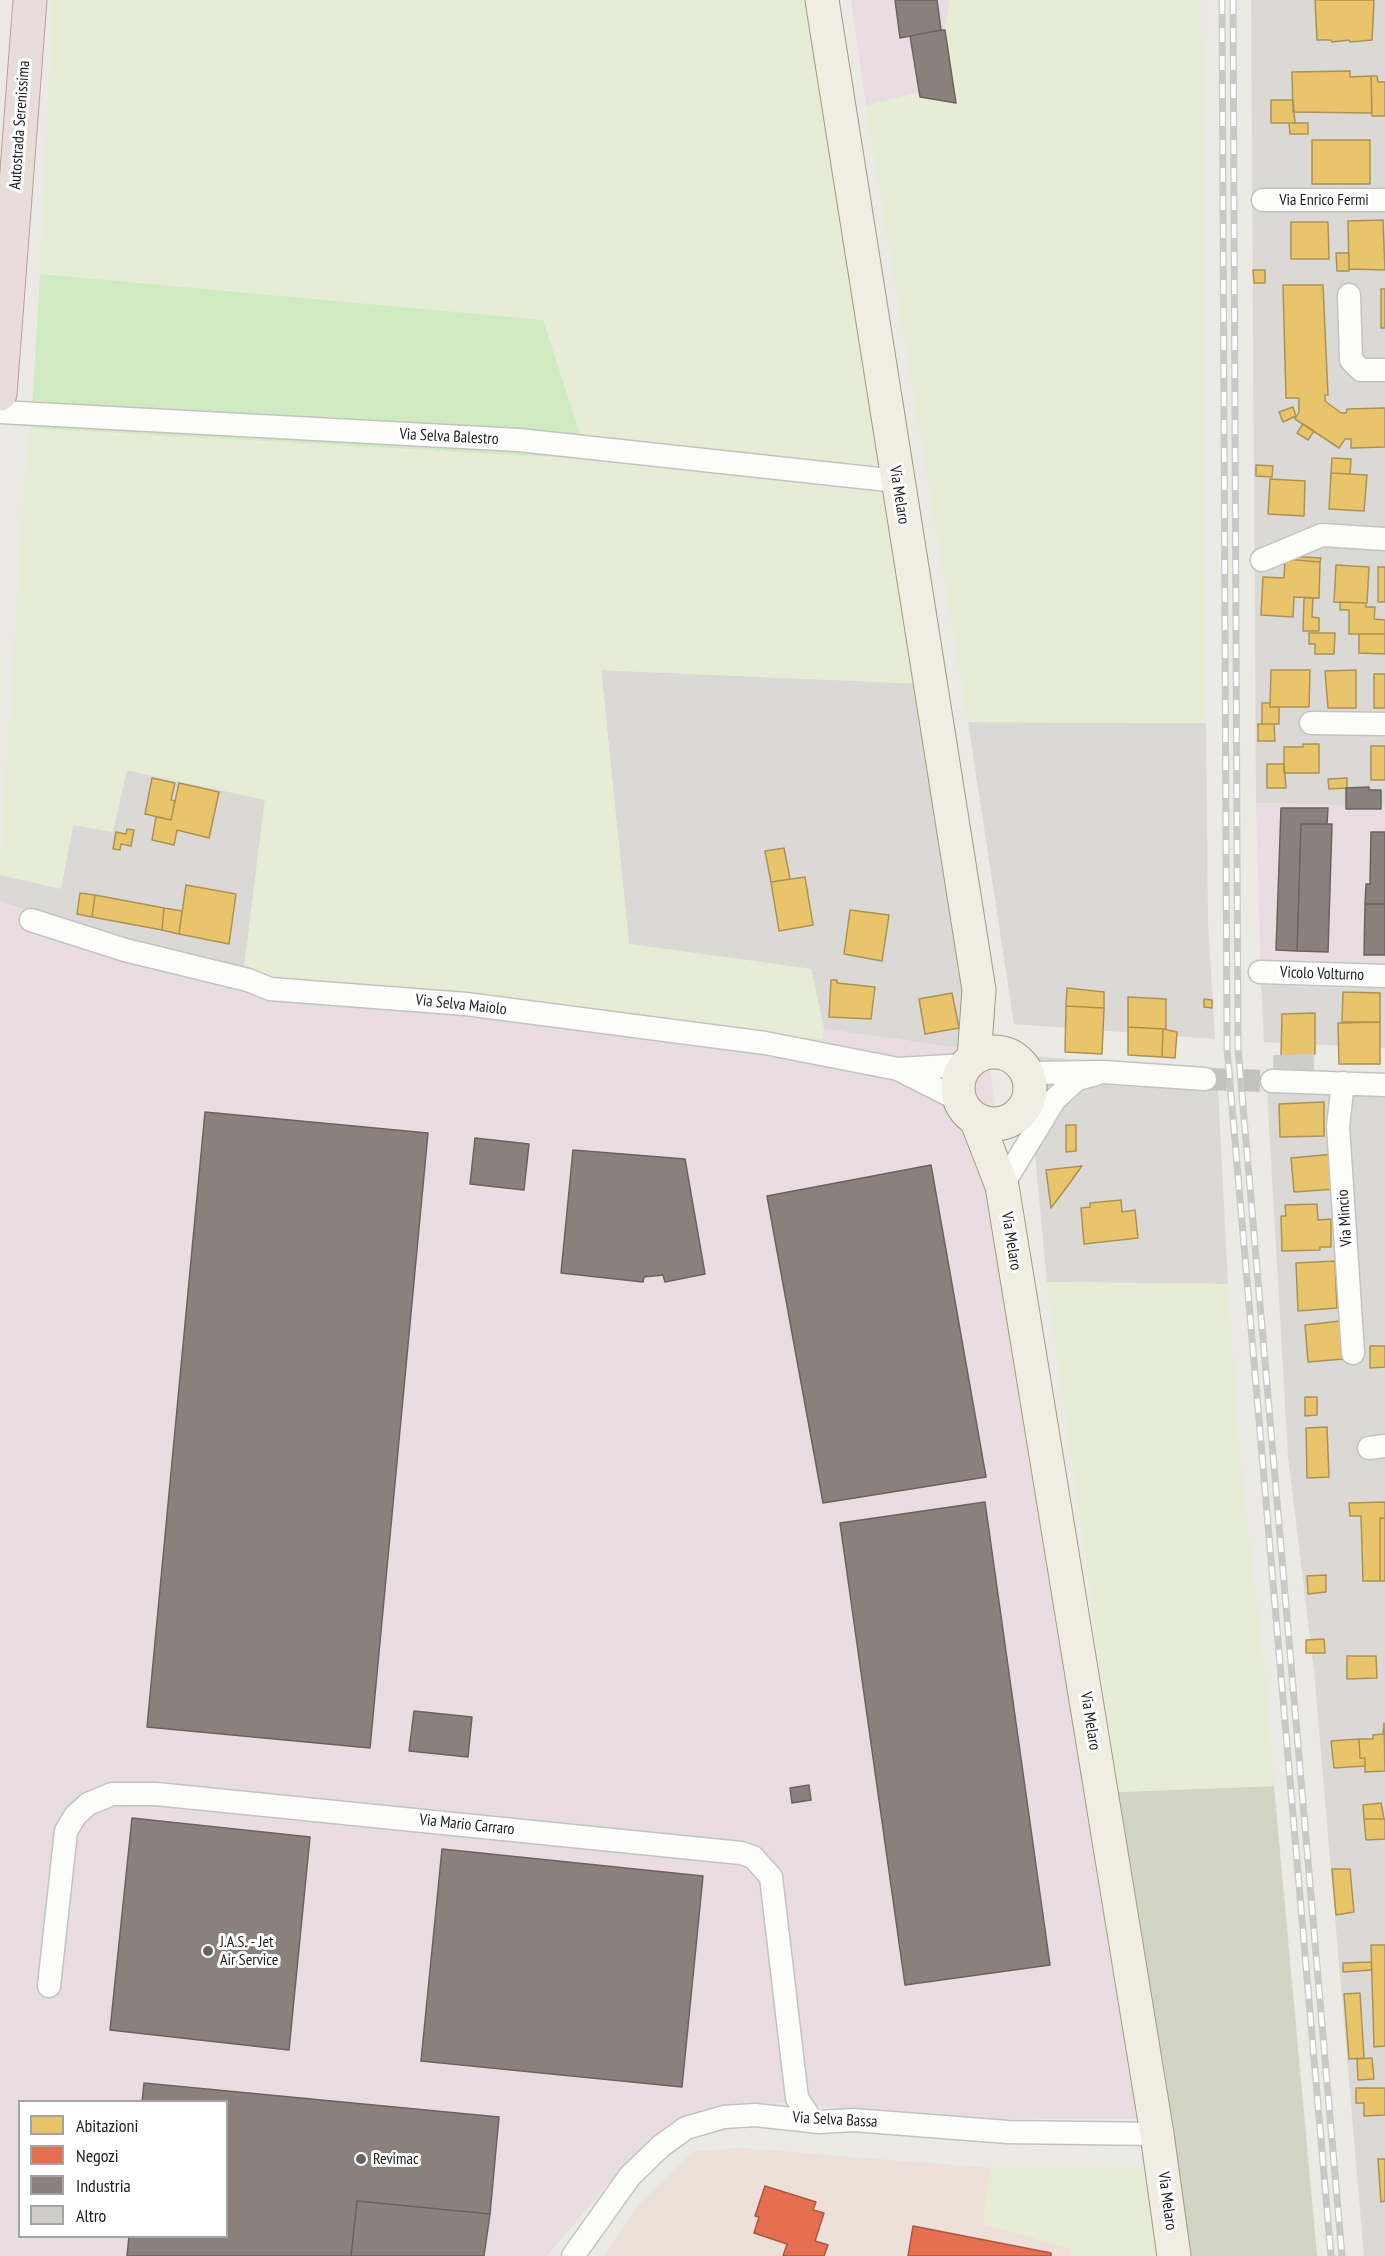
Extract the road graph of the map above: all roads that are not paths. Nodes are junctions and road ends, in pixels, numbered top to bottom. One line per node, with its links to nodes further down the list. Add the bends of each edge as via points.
1 (30, 0): 7 (highway, Autostrada Serenissima)
2 (822, 0): 9 (main road, Via Melaro)
3 (1263, 200): 4 (street, Via Enrico Fermi)
4 (1385, 200)
5 (1349, 295): 6 (street, via 1351,360 1361,370)
6 (1385, 370)
7 (0, 394)
8 (0, 412): 9 (street, Via Selva Balestro, via 519,440)
9 (897, 481): 17 (main road, Via Melaro)
10 (1385, 539): 11 (street, via 1322,535)
11 (1262, 560)
12 (1311, 723): 13 (street)
13 (1385, 724)
14 (31, 920): 18 (street, Via Selva Maiolo, via 270,989 466,1004 765,1043)
15 (1260, 972): 16 (street, Vicolo Volturno)
16 (1385, 976)
17 (993, 1062): 18 (street, Via Selva Maiolo); 19 (street, Via Selva Maiolo); 24 (main road, Via Melaro, via 1030,1084); 25 (main road, Via Melaro, via 958,1083)
18 (898, 1069): 25 (street, Via Selva Maiolo)
19 (1103, 1072): 20 (street, Via Selva Maiolo); 26 (street, via 1077,1079 1055,1099)
20 (1205, 1079)
21 (1272, 1081): 22 (street)
22 (1343, 1083): 23 (street); 27 (street, Via Mincio, via 1338,1126)
23 (1385, 1085)
24 (1024, 1107): 25 (main road, via 1008,1121 997,1123); 26 (main road, Via Melaro, via 1008,1143)
25 (968, 1110): 26 (main road, Via Melaro)
26 (1002, 1186): 30 (main road, Via Melaro)
27 (1353, 1353)
28 (49, 1986): 29 (street, Via Mario Carraro, via 66,1831 88,1804 112,1794 156,1794 741,1853 753,1857 771,1877 797,2098 812,2121)
29 (820, 2122): 30 (street, Via Selva Bassa, via 853,2120 1008,2132); 31 (street, Via Selva Bassa, via 755,2115 724,2117 686,2128 630,2176)
30 (1157, 2133): 32 (main road, Via Melaro)
31 (573, 2256)
32 (1174, 2256)

